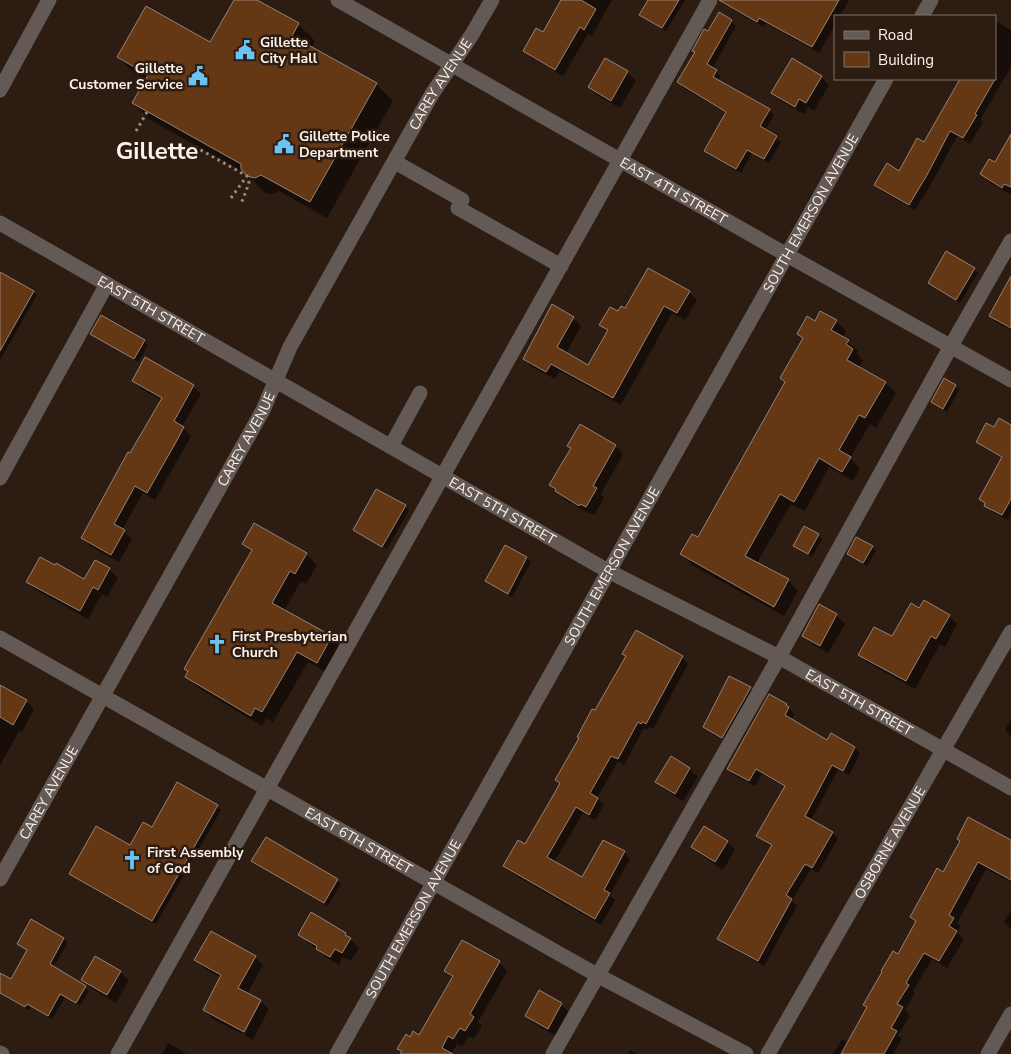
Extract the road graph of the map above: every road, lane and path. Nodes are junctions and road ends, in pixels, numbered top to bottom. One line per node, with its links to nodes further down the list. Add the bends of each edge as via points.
1 (49, 0): 9 (street)
2 (338, 0): 7 (street, EAST 4TH STREET)
3 (492, 0): 7 (street, CAREY AVENUE)
4 (710, 0): 13 (street)
5 (931, 0): 6 (street)
6 (923, 15)
7 (453, 64): 13 (street, EAST 4TH STREET); 14 (street, CAREY AVENUE, via 432,94)
8 (885, 80): 20 (street, SOUTH EMERSON AVENUE)
9 (0, 90)
10 (147, 112): 11 (path)
11 (136, 131)
12 (184, 159): 15 (path, via 192,145)
13 (620, 159): 20 (street, EAST 4TH STREET); 21 (street)
14 (395, 162): 21 (street, via 462,200 458,208); 24 (street, CAREY AVENUE, via 290,347)
15 (247, 176): 16 (path); 17 (path, via 249,183)
16 (231, 198)
17 (241, 204)
18 (0, 223): 22 (street, EAST 5TH STREET)
19 (1011, 241): 23 (street)
20 (786, 255): 23 (street, EAST 4TH STREET); 30 (street, SOUTH EMERSON AVENUE)
21 (561, 266): 28 (street)
22 (107, 284): 24 (street, EAST 5TH STREET); 29 (street)
23 (951, 346): 25 (street, EAST 4TH STREET); 33 (street)
24 (276, 380): 27 (street, EAST 5TH STREET); 34 (street, CAREY AVENUE, via 263,410)
25 (1011, 380)
26 (420, 394): 27 (street)
27 (391, 446): 28 (street, EAST 5TH STREET)
28 (444, 476): 30 (street, EAST 5TH STREET); 37 (street)
29 (0, 478)
30 (608, 571): 33 (street, EAST 5TH STREET); 39 (street, SOUTH EMERSON AVENUE)
31 (1011, 632): 35 (street, OSBORNE AVENUE)
32 (0, 638): 34 (street, EAST 6TH STREET)
33 (779, 657): 35 (street, EAST 5TH STREET); 40 (street)
34 (102, 696): 37 (street, EAST 6TH STREET); 38 (street, CAREY AVENUE)
35 (944, 750): 36 (street, EAST 5TH STREET); 46 (street, OSBORNE AVENUE)
36 (1011, 788)
37 (268, 789): 39 (street, EAST 6TH STREET); 42 (street)
38 (0, 879)
39 (433, 883): 40 (street, EAST 6TH STREET); 43 (street, SOUTH EMERSON AVENUE)
40 (598, 975): 44 (street); 45 (street, EAST 6TH STREET)
41 (1011, 1014): 47 (street)
42 (118, 1054)
43 (337, 1054)
44 (553, 1054)
45 (746, 1054)
46 (768, 1054)
47 (988, 1054)

